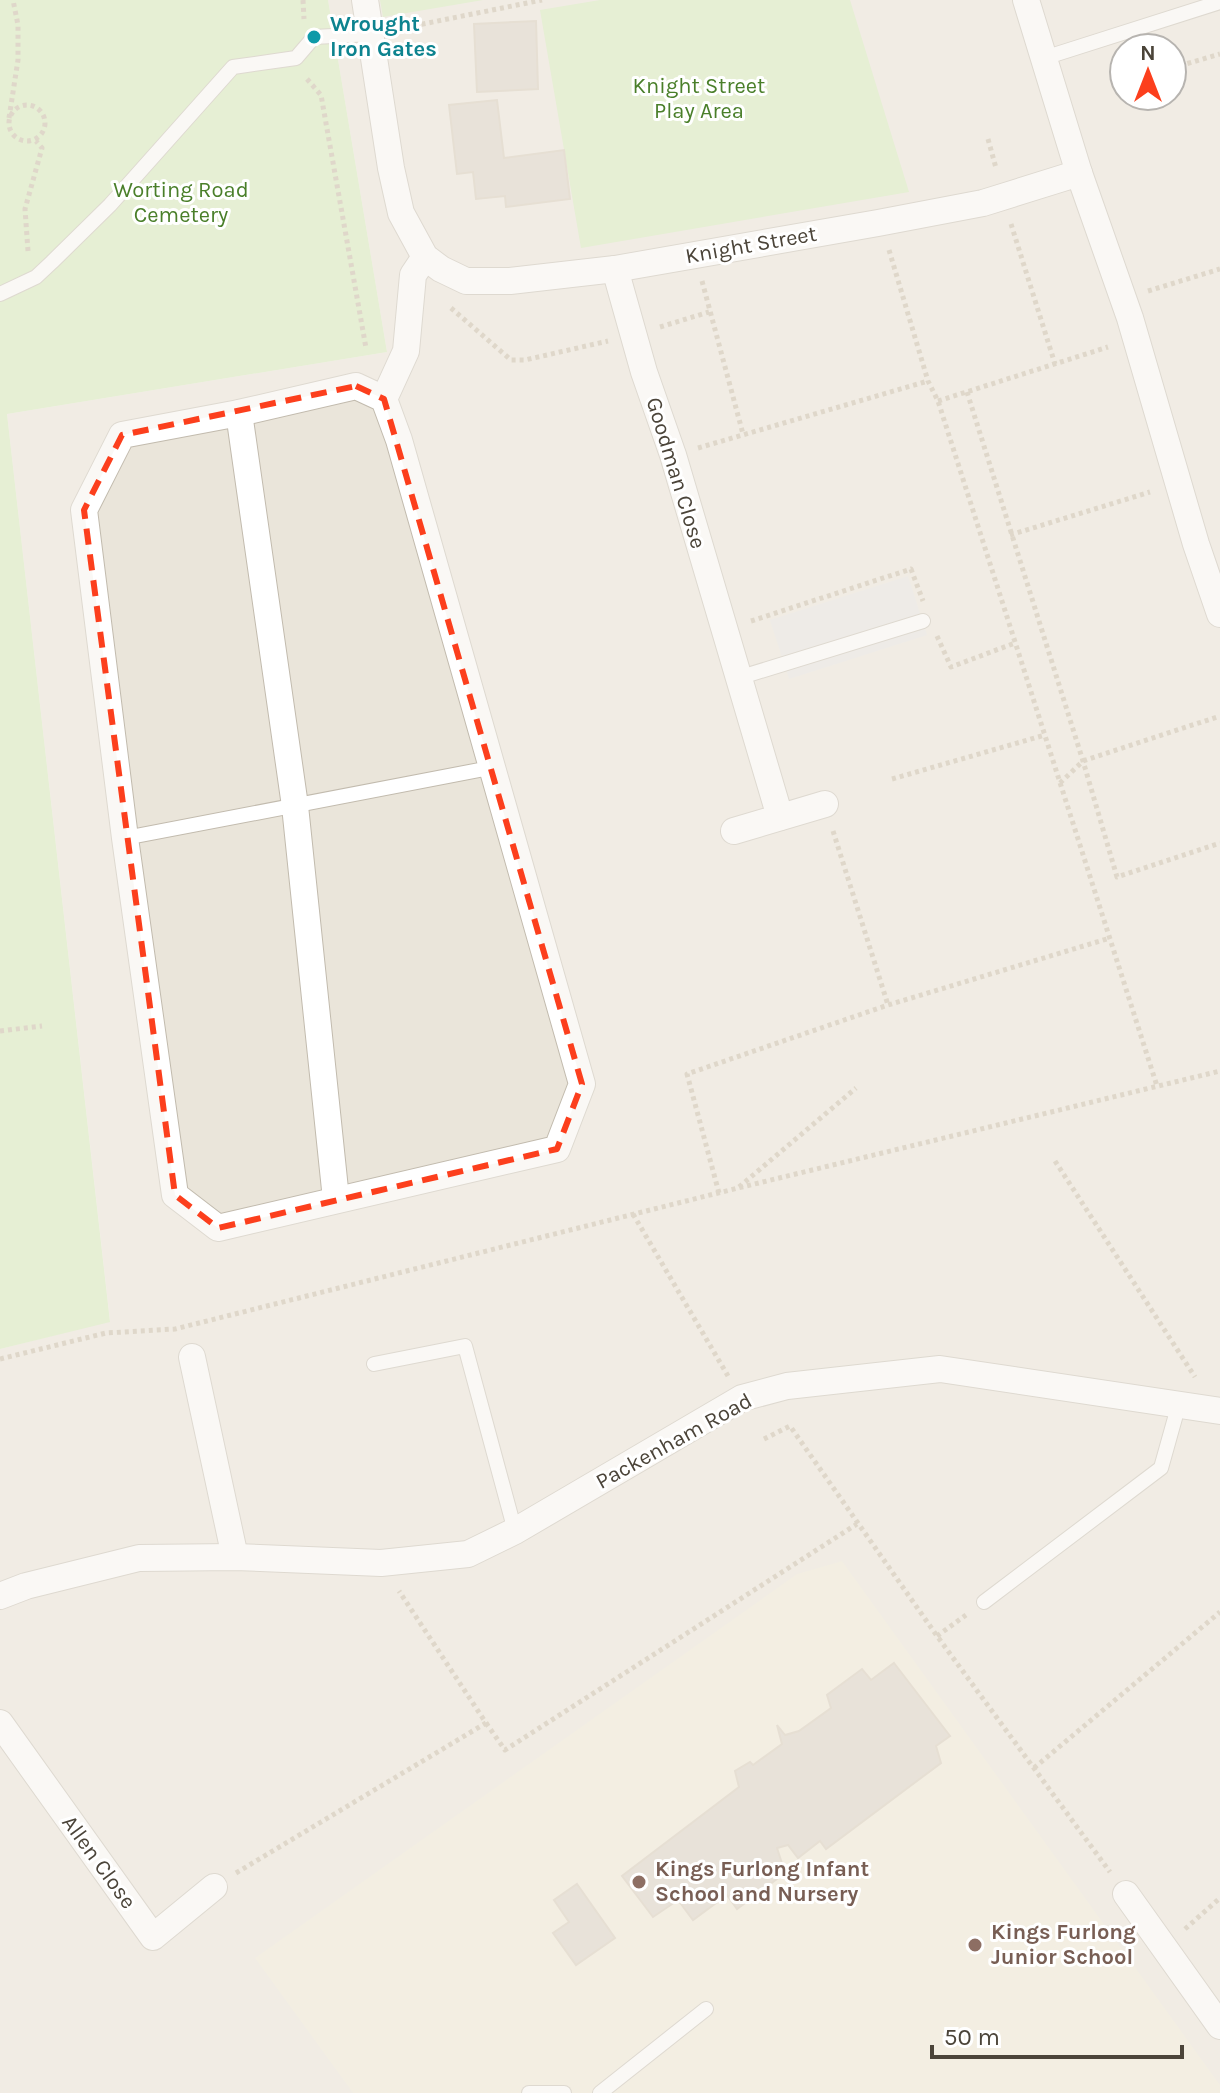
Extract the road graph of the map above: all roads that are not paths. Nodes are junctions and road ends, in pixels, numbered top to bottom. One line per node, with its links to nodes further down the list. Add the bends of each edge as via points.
1 (365, 0): 4 (street)
2 (1026, 0): 5 (street)
3 (1220, 2): 5 (lane)
4 (371, 34): 7 (street, via 391,168); 9 (lane, via 314,37 296,58 233,67 110,205 36,277)
5 (1044, 58): 6 (street)
6 (1079, 173): 8 (street, Knight Street, via 983,203); 12 (street)
7 (419, 266): 8 (street, Knight Street, via 466,281); 10 (street, via 406,351)
8 (615, 269): 15 (street, Goodman Close)
9 (0, 294)
10 (384, 399): 11 (street, via 356,386); 16 (street)
11 (239, 413): 18 (street); 21 (street, via 122,435 84,510)
12 (1208, 540): 13 (street)
13 (1220, 614)
14 (923, 621): 15 (lane)
15 (738, 678): 19 (street, Goodman Close)
16 (490, 768): 18 (lane); 22 (street, via 582,1084 557,1149)
17 (825, 804): 19 (street)
18 (295, 806): 21 (lane); 22 (street)
19 (780, 817): 20 (street)
20 (734, 831)
21 (125, 838): 22 (street, via 175,1195 218,1228)
22 (336, 1199)
23 (192, 1357): 28 (street)
24 (374, 1364): 27 (lane, via 465,1346)
25 (1176, 1403): 26 (street, Packenham Road); 27 (street, Packenham Road, via 940,1369 787,1386 742,1398); 30 (lane, via 1161,1468)
26 (1220, 1411)
27 (515, 1531): 28 (street, Packenham Road, via 468,1554 381,1563)
28 (235, 1557): 29 (street, Packenham Road, via 139,1558)
29 (0, 1596)
30 (984, 1602)
31 (0, 1723): 32 (street, Allen Close, via 153,1937)
32 (214, 1887)
33 (1126, 1894): 35 (street)
34 (706, 2009): 38 (lane)
35 (1220, 2026)
36 (529, 2093): 37 (lane)
37 (564, 2093)
38 (600, 2093)

